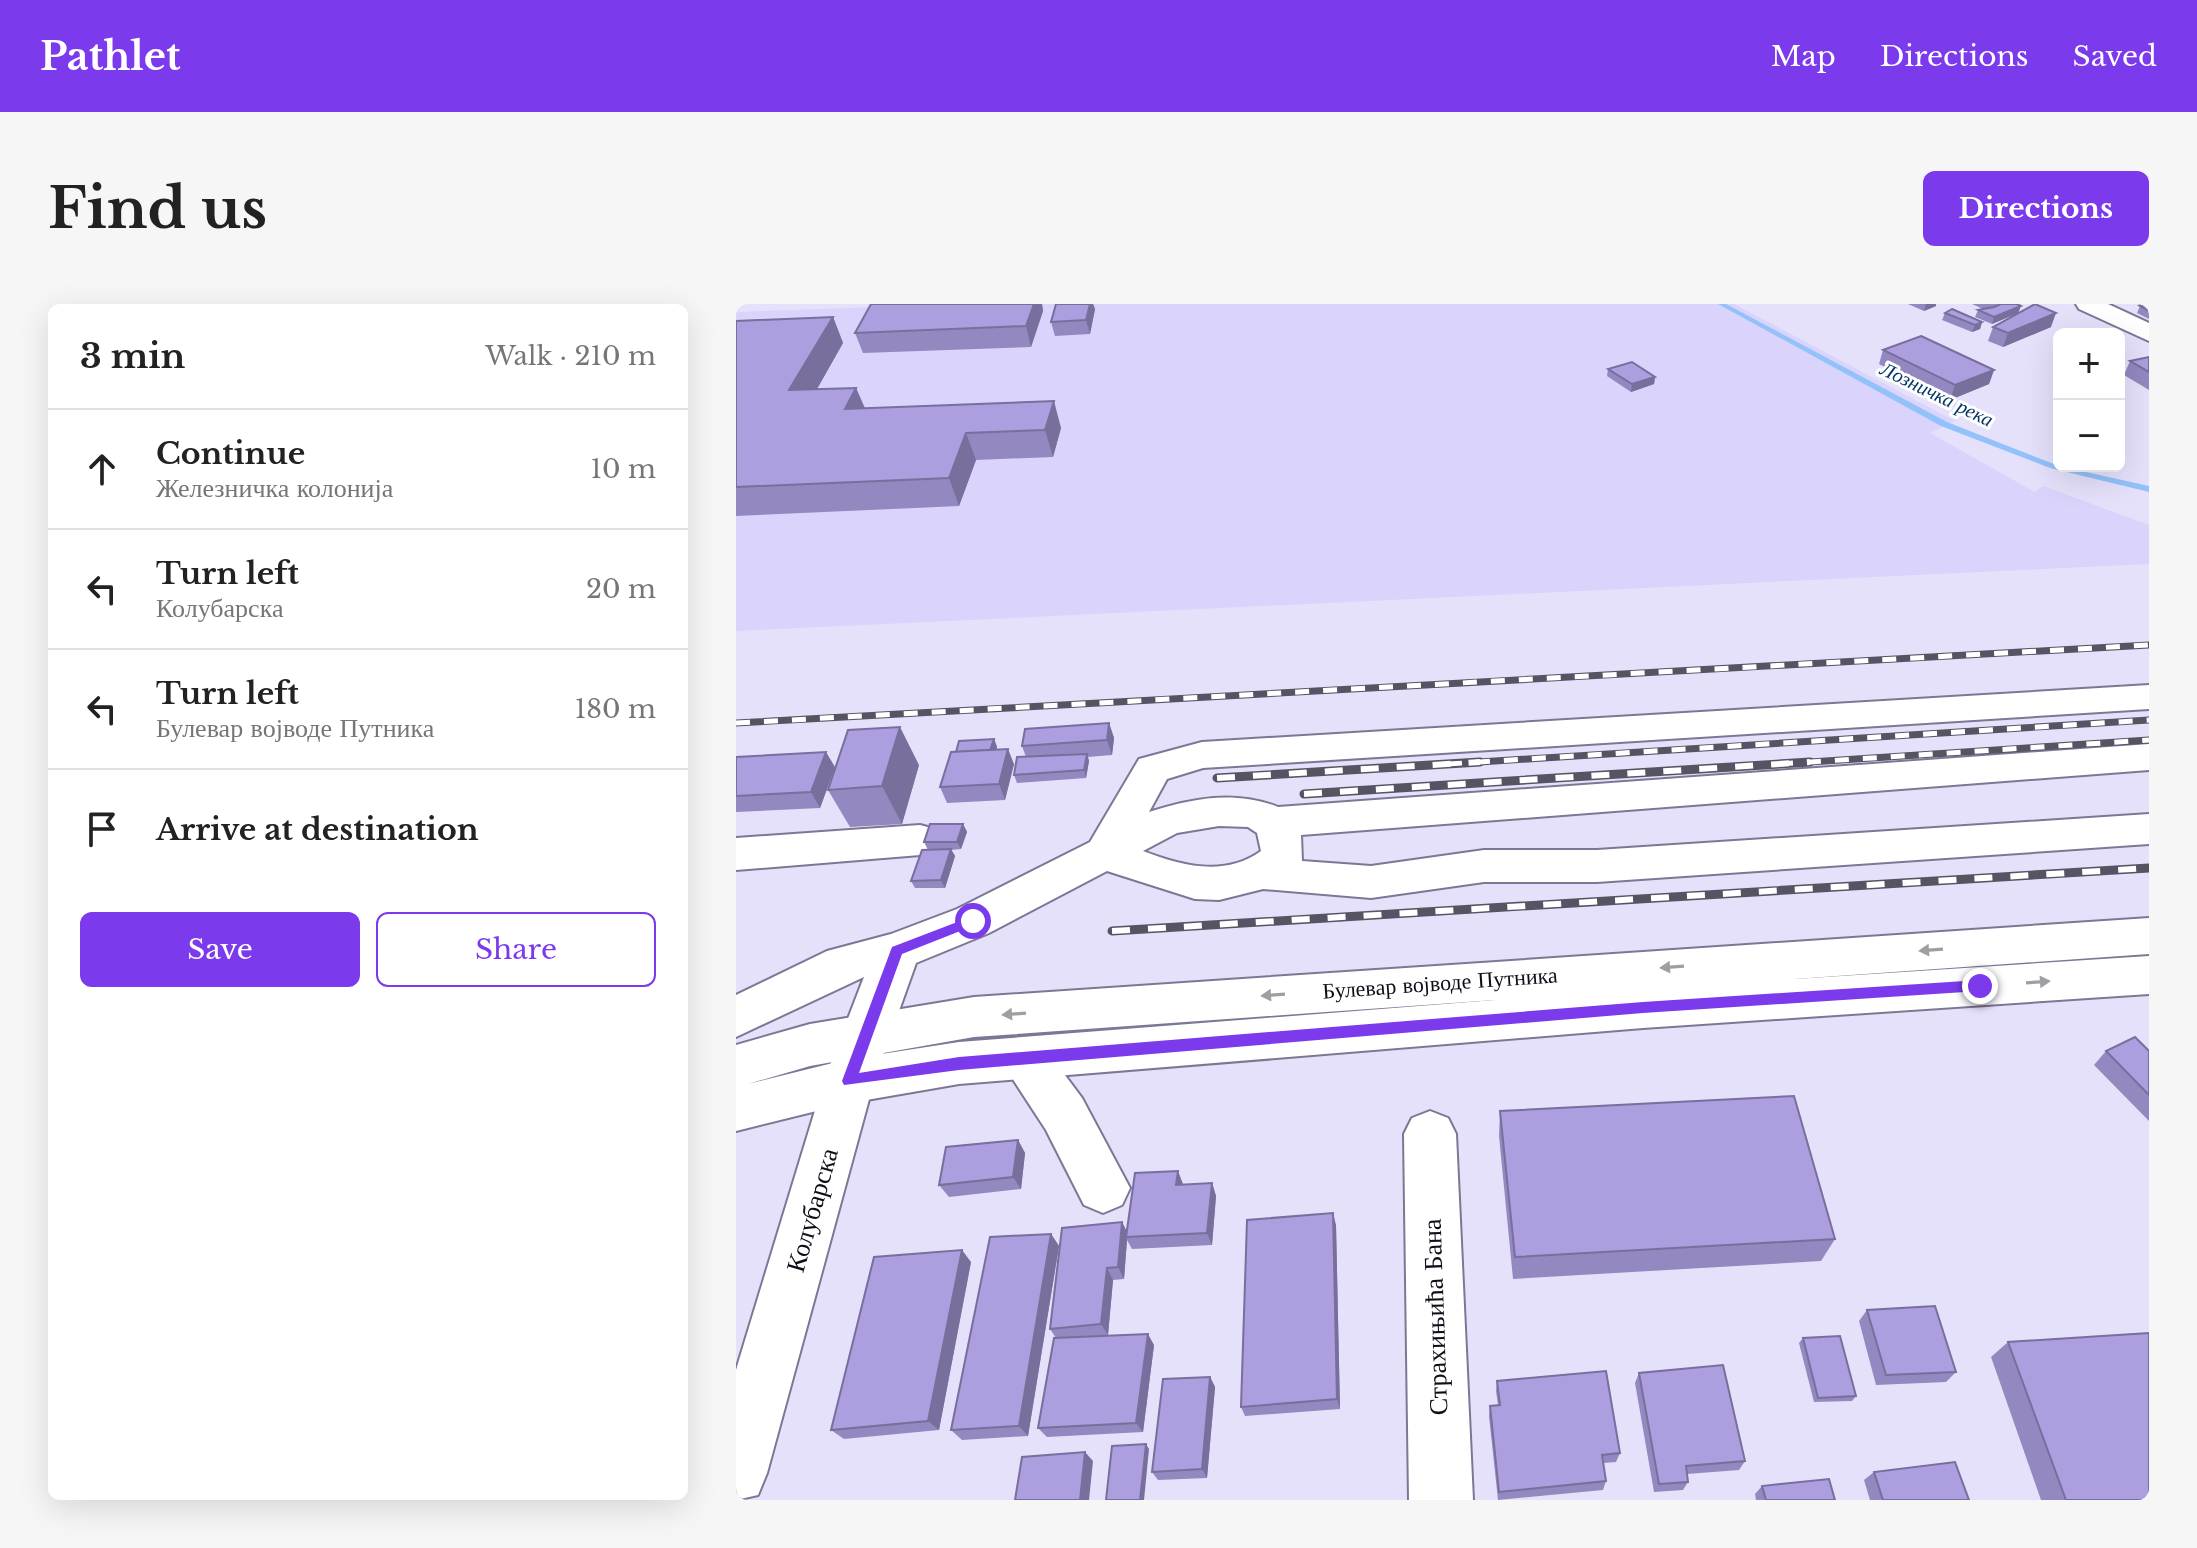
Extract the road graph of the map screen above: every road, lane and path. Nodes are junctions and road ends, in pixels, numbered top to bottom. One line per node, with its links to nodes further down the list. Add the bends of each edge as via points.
1 (2088, 304): 2 (main road)
2 (2149, 333)
3 (2149, 697): 9 (main road, via 1202,755 1153,769)
4 (2149, 757): 5 (main road)
5 (1481, 808): 6 (main road); 11 (main road)
6 (1272, 822): 9 (main road, via 1249,814 1193,814 1164,822); 12 (main road, via 1282,837 1282,858)
7 (2149, 829): 11 (main road, via 1597,866)
8 (920, 840): 10 (main road)
9 (1105, 852): 12 (main road, via 1136,866 1204,883 1237,883); 14 (main road, via 973,921)
10 (736, 854)
11 (1484, 866): 12 (main road, via 1371,882)
12 (1265, 874)
13 (2149, 936): 17 (main road, Булевар војводе Путника, one-way to 17, via 974,1017)
14 (897, 951): 16 (main road, via 843,964); 17 (main road, Колубарска)
15 (2149, 975): 18 (main road, Булевар војводе Путника, one-way to 15, via 1643,1008)
16 (736, 1017)
17 (857, 1057): 18 (main road, Булевар војводе Путника, via 959,1063); 19 (main road, Булевар војводе Путника); 20 (main road, Булевар војводе Путника); 23 (main road, Колубарска)
18 (1024, 1058): 22 (main road, via 1064,1114)
19 (736, 1066)
20 (736, 1109)
21 (1430, 1134): 24 (main road, Страхињића Бана)
22 (1103, 1188)
23 (736, 1473)
24 (1441, 1500)

